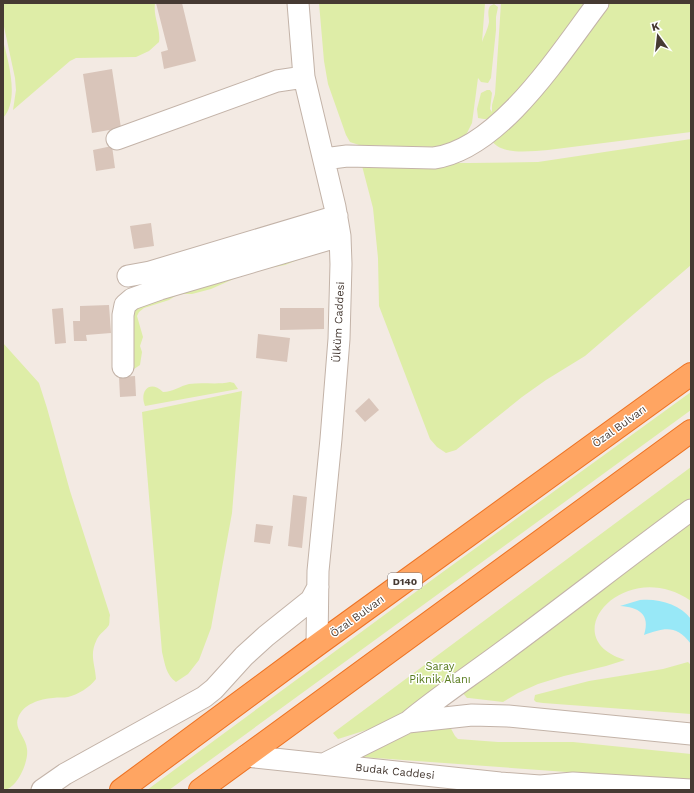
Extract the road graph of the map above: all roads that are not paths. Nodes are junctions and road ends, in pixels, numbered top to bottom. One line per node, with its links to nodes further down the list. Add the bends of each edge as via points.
1 (298, 3): 3 (street, Ülküm Caddesi)
2 (598, 3): 5 (street, via 532,90 499,124 465,148 434,158 347,156)
3 (304, 77): 4 (street, via 277,81); 5 (street, Ülküm Caddesi)
4 (117, 139)
5 (324, 159): 6 (street, Ülküm Caddesi)
6 (338, 226): 7 (street); 8 (street, via 132,299 125,305 123,315); 12 (street, Ülküm Caddesi, via 341,264 339,339)
7 (128, 276)
8 (124, 366)
9 (691, 374): 13 (highway, Özal Bulvarı / D140)
10 (691, 431): 16 (highway)
11 (691, 510): 14 (street)
12 (318, 587): 13 (street, Ülküm Caddesi); 19 (street, via 311,600 266,636 204,697 65,774)
13 (318, 645): 20 (highway, Özal Bulvarı / D140)
14 (408, 722): 15 (street, via 472,716 508,716); 17 (street)
15 (691, 734)
16 (246, 756): 17 (street, Budak Caddesi); 21 (highway)
17 (324, 764): 18 (street, Budak Caddesi)
18 (540, 788): 22 (street, Budak Caddesi, via 573,783)
19 (42, 790)
20 (121, 790)
21 (200, 790)
22 (691, 790)

